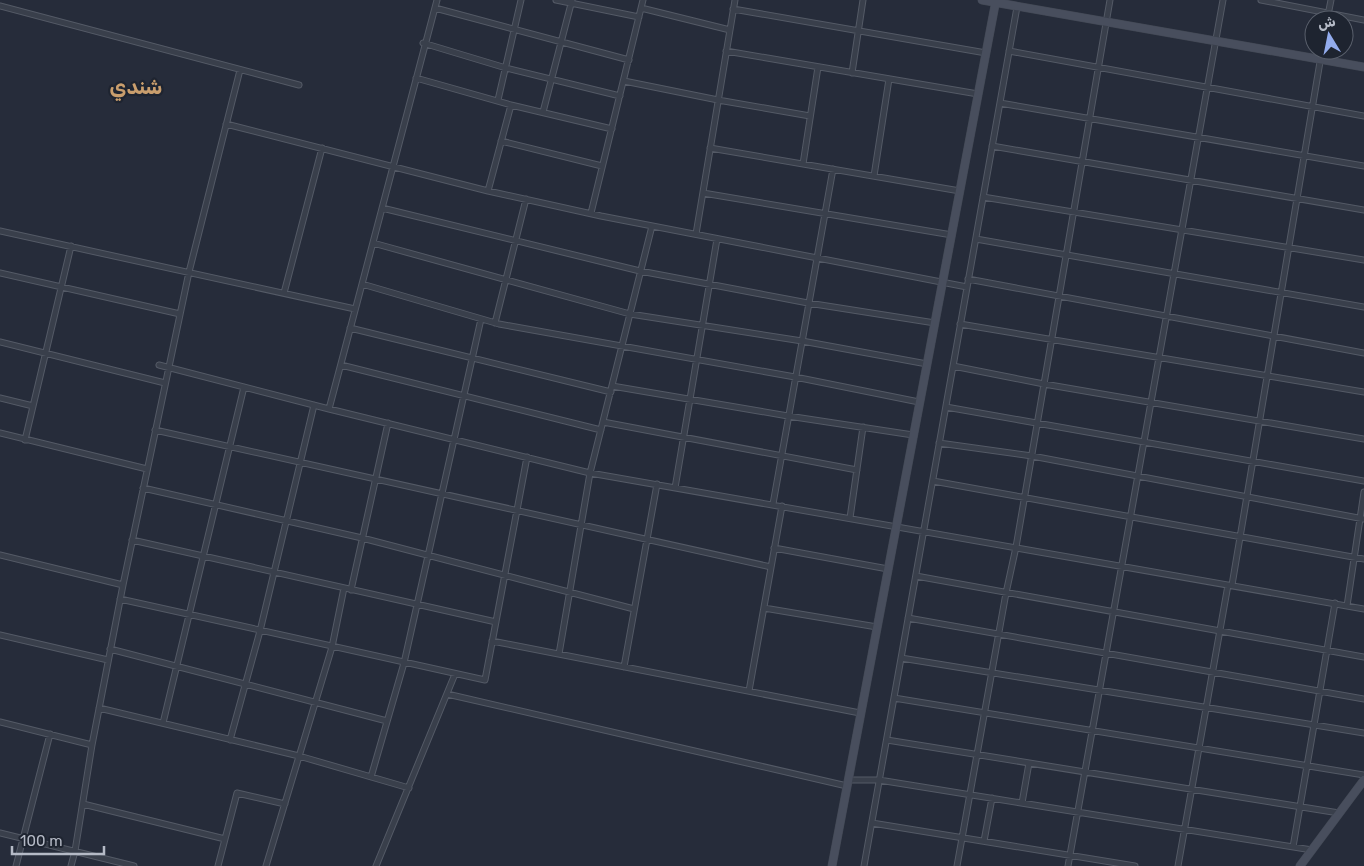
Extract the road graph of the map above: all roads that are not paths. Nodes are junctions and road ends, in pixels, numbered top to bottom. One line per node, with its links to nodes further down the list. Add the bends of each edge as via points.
1 (437, 0): 15 (street)
2 (521, 0): 21 (street)
3 (556, 0): 12 (street)
4 (643, 0): 16 (street)
5 (735, 0): 17 (street)
6 (863, 0): 23 (street)
7 (982, 0): 11 (street)
8 (1110, 0): 20 (street)
9 (1223, 0): 25 (street)
10 (1261, 0): 18 (street)
11 (996, 1): 13 (street); 29 (street)
12 (571, 2): 19 (street); 24 (street)
13 (1017, 3): 20 (street); 28 (street)
14 (0, 6): 37 (street)
15 (435, 8): 21 (street); 26 (street)
16 (641, 8): 19 (street); 22 (street)
17 (733, 9): 22 (street); 23 (street)
18 (1318, 10)
19 (639, 17): 31 (street)
20 (1106, 22): 25 (street); 36 (street)
21 (514, 29): 24 (street); 35 (street)
22 (730, 30): 27 (street)
23 (858, 31): 29 (street); 38 (street)
24 (561, 42): 31 (street); 40 (street)
25 (1216, 42): 30 (street); 44 (street)
26 (424, 44): 35 (street); 39 (street)
27 (726, 51): 33 (street); 48 (street)
28 (1009, 51): 36 (street); 49 (street)
29 (986, 53): 45 (street)
30 (1304, 57)
31 (629, 60): 42 (street)
32 (1320, 60): 34 (street); 51 (street)
33 (818, 67): 38 (street); 53 (street)
34 (1364, 67)
35 (506, 68): 40 (street); 47 (street)
36 (1099, 68): 44 (street); 55 (street)
37 (240, 70): 43 (street); 56 (street)
38 (852, 73): 41 (street)
39 (416, 78): 47 (street); 66 (street)
40 (552, 79): 46 (street); 52 (street)
41 (890, 79): 45 (street); 70 (street)
42 (624, 81): 46 (street); 48 (street)
43 (299, 86)
44 (1208, 88): 51 (street); 58 (street)
45 (978, 94): 73 (street)
46 (620, 96): 57 (street)
47 (498, 100): 50 (street)
48 (718, 100): 53 (street); 62 (street)
49 (1000, 103): 55 (street); 60 (street)
50 (511, 105): 52 (street); 59 (street)
51 (1312, 107): 54 (street); 63 (street)
52 (544, 112): 57 (street)
53 (810, 116): 65 (street)
54 (1364, 116)
55 (1090, 119): 58 (street); 64 (street)
56 (226, 124): 61 (street); 98 (street)
57 (612, 128): 67 (street)
58 (1199, 138): 63 (street); 71 (street)
59 (501, 141): 67 (street); 72 (street)
60 (992, 146): 64 (street); 75 (street)
61 (322, 148): 66 (street); 109 (street)
62 (710, 148): 65 (street); 74 (street)
63 (1304, 156): 68 (street); 77 (street)
64 (1082, 162): 71 (street); 80 (street)
65 (803, 164): 69 (street)
66 (393, 166): 72 (street); 78 (street)
67 (602, 166): 81 (street)
68 (1364, 166)
69 (833, 169): 70 (street); 82 (street)
70 (874, 176): 73 (street)
71 (1191, 181): 77 (street); 84 (street)
72 (488, 191): 76 (street)
73 (960, 191): 87 (street)
74 (703, 192): 82 (street); 86 (street)
75 (983, 197): 80 (street); 89 (street)
76 (526, 199): 81 (street); 90 (street)
77 (1297, 199): 79 (street); 93 (street)
78 (382, 208): 90 (street); 91 (street)
79 (1364, 210)
80 (1074, 211): 84 (street); 94 (street)
81 (591, 213): 83 (street)
82 (825, 213): 87 (street); 95 (street)
83 (652, 226): 86 (street); 97 (street)
84 (1182, 229): 93 (street); 100 (street)
85 (0, 231): 92 (street)
86 (696, 234): 88 (street)
87 (952, 234): 103 (street)
88 (717, 239): 95 (street); 105 (street)
89 (976, 239): 94 (street); 102 (street)
90 (516, 240): 97 (street); 101 (street)
91 (373, 243): 101 (street); 104 (street)
92 (70, 246): 98 (street); 106 (street)
93 (1289, 247): 96 (street); 108 (street)
94 (1066, 255): 100 (street); 110 (street)
95 (816, 258): 103 (street); 111 (street)
96 (1364, 260)
97 (640, 271): 105 (street); 115 (street)
98 (189, 272): 109 (street); 114 (street)
99 (0, 273): 106 (street)
100 (1174, 274): 108 (street); 116 (street)
101 (506, 280): 115 (street); 118 (street)
102 (968, 280): 107 (street); 110 (street)
103 (942, 283): 107 (street); 119 (street)
104 (362, 284): 113 (street); 117 (street)
105 (709, 284): 111 (street); 121 (street)
106 (61, 287): 114 (street); 128 (street)
107 (967, 287): 120 (street)
108 (1281, 292): 112 (street); 123 (street)
109 (284, 293): 113 (street)
110 (1059, 296): 116 (street); 124 (street)
111 (808, 304): 119 (street); 126 (street)
112 (1364, 307)
113 (355, 309): 122 (street)
114 (180, 314): 137 (street)
115 (630, 314): 121 (street); 127 (street)
116 (1167, 316): 123 (street); 131 (street)
117 (481, 318): 118 (street); 130 (street)
118 (495, 322): 127 (street)
119 (934, 323): 134 (street)
120 (960, 324): 124 (street); 136 (street)
121 (702, 326): 126 (street); 132 (street)
122 (350, 328): 130 (street); 133 (street)
123 (1274, 336): 129 (street); 138 (street)
124 (1052, 340): 131 (street); 141 (street)
125 (0, 342): 128 (street)
126 (802, 342): 134 (street); 139 (street)
127 (622, 347): 132 (street); 143 (street)
128 (45, 353): 140 (street); 151 (street)
129 (1364, 353)
130 (472, 358): 143 (street); 145 (street)
131 (1160, 358): 138 (street); 149 (street)
132 (696, 360): 139 (street); 147 (street)
133 (340, 364): 145 (street); 153 (street)
134 (927, 364): 148 (street)
135 (159, 365): 137 (street)
136 (953, 366): 141 (street); 152 (street)
137 (168, 368): 140 (street); 142 (street)
138 (1267, 376): 144 (street); 155 (street)
139 (795, 377): 148 (street); 154 (street)
140 (165, 383): 160 (street)
141 (1044, 384): 149 (street); 158 (street)
142 (244, 387): 150 (street); 170 (street)
143 (611, 389): 147 (street); 156 (street)
144 (1364, 392)
145 (464, 396): 161 (street); 165 (street)
146 (0, 398): 151 (street)
147 (690, 400): 154 (street); 164 (street)
148 (920, 402): 163 (street)
149 (1152, 402): 155 (street); 168 (street)
150 (314, 405): 153 (street); 175 (street)
151 (33, 406): 167 (street)
152 (946, 407): 158 (street); 169 (street)
153 (329, 409): 157 (street)
154 (788, 416): 159 (street); 171 (street)
155 (1260, 421): 166 (street); 174 (street)
156 (603, 422): 161 (street); 164 (street)
157 (388, 423): 165 (street); 180 (street)
158 (1038, 424): 168 (street); 172 (street)
159 (863, 427): 163 (street); 177 (street)
160 (155, 430): 170 (street); 176 (street)
161 (601, 430): 178 (street)
162 (0, 434): 167 (street)
163 (913, 435): 199 (street)
164 (684, 436): 171 (street); 185 (street)
165 (454, 439): 173 (street); 187 (street)
166 (1364, 439)
167 (25, 440): 176 (street)
168 (1144, 442): 174 (street); 179 (street)
169 (939, 444): 172 (street); 181 (street)
170 (230, 447): 175 (street); 190 (street)
171 (781, 454): 177 (street); 191 (street)
172 (1032, 456): 179 (street); 189 (street)
173 (528, 457): 178 (street); 193 (street)
174 (1253, 461): 182 (street); 188 (street)
175 (300, 462): 180 (street); 197 (street)
176 (147, 469): 184 (street)
177 (857, 470): 195 (street)
178 (590, 473): 183 (street); 198 (street)
179 (1138, 476): 188 (street); 194 (street)
180 (375, 479): 187 (street); 202 (street)
181 (933, 481): 189 (street); 200 (street)
182 (1364, 481)
183 (657, 484): 185 (street); 204 (street)
184 (143, 488): 190 (street); 203 (street)
185 (676, 488): 191 (street)
186 (1364, 492): 196 (street)
187 (441, 494): 193 (street); 208 (street)
188 (1247, 497): 196 (street); 201 (street)
189 (1025, 498): 194 (street); 206 (street)
190 (216, 504): 197 (street); 209 (street)
191 (773, 504): 192 (street)
192 (782, 506): 195 (street); 205 (street)
193 (517, 511): 198 (street); 216 (street)
194 (1131, 517): 201 (street); 212 (street)
195 (850, 518): 199 (street)
196 (1362, 518): 210 (street)
197 (286, 520): 202 (street); 215 (street)
198 (581, 525): 204 (street); 222 (street)
199 (896, 526): 200 (street); 214 (street)
200 (924, 530): 206 (street); 217 (street)
201 (1240, 537): 210 (street); 219 (street)
202 (362, 538): 208 (street); 221 (street)
203 (132, 540): 209 (street); 218 (street)
204 (647, 540): 213 (street); 229 (street)
205 (774, 548): 213 (street); 214 (street)
206 (1016, 548): 212 (street); 223 (street)
207 (0, 555): 218 (street)
208 (428, 555): 216 (street); 226 (street)
209 (203, 556): 215 (street); 232 (street)
210 (1354, 558): 211 (street); 227 (street)
211 (1364, 559)
212 (1122, 566): 219 (street); 231 (street)
213 (771, 568): 228 (street)
214 (888, 569): 235 (street)
215 (274, 572): 220 (street); 236 (street)
216 (505, 575): 222 (street); 234 (street)
217 (916, 576): 223 (street); 233 (street)
218 (123, 585): 224 (street)
219 (1230, 585): 225 (street); 237 (street)
220 (344, 588): 221 (street); 241 (street)
221 (351, 590): 226 (street)
222 (570, 592): 229 (street); 245 (street)
223 (1006, 592): 231 (street); 238 (street)
224 (120, 599): 232 (street); 242 (street)
225 (1335, 603): 227 (street); 243 (street)
226 (417, 604): 234 (street); 249 (street)
227 (1347, 606): 230 (street)
228 (764, 608): 235 (street); 257 (street)
229 (634, 609): 250 (street)
230 (1364, 609)
231 (1114, 612): 237 (street); 244 (street)
232 (189, 615): 236 (street); 251 (street)
233 (908, 618): 238 (street); 247 (street)
234 (496, 622): 240 (street)
235 (876, 627): 266 (street)
236 (260, 630): 241 (street); 255 (street)
237 (1220, 631): 243 (street); 252 (street)
238 (999, 634): 244 (street); 253 (street)
239 (0, 635): 248 (street)
240 (492, 640): 245 (street); 254 (street, via 485,680)
241 (332, 646): 249 (street); 262 (street)
242 (110, 649): 248 (street); 251 (street)
243 (1327, 650): 246 (street); 258 (street)
244 (1106, 653): 252 (street); 256 (street)
245 (559, 654): 250 (street)
246 (1364, 656)
247 (901, 658): 253 (street); 260 (street)
248 (108, 660): 263 (street)
249 (404, 662): 254 (street); 268 (street)
250 (624, 666): 257 (street)
251 (177, 667): 255 (street); 269 (street)
252 (1212, 672): 258 (street); 264 (street)
253 (992, 673): 256 (street); 265 (street)
254 (455, 674): 259 (street)
255 (245, 685): 262 (street); 274 (street)
256 (1100, 690): 264 (street); 271 (street)
257 (748, 691): 266 (street)
258 (1320, 691): 261 (street); 270 (street)
259 (447, 694): 287 (street); 288 (street)
260 (894, 698): 265 (street); 275 (street)
261 (1364, 699)
262 (315, 703): 268 (street); 279 (street)
263 (99, 708): 269 (street); 276 (street)
264 (1206, 708): 270 (street); 277 (street)
265 (984, 713): 271 (street); 278 (street)
266 (860, 714): 287 (street)
267 (0, 722): 273 (street)
268 (387, 722): 284 (street)
269 (163, 723): 274 (street)
270 (1314, 725): 272 (street); 281 (street)
271 (1092, 731): 277 (street); 282 (street)
272 (1364, 733)
273 (50, 734): 276 (street); 301 (street)
274 (230, 740): 279 (street)
275 (886, 740): 278 (street); 285 (street)
276 (92, 745): 293 (street)
277 (1199, 748): 281 (street); 289 (street)
278 (977, 754): 280 (street); 290 (street)
279 (299, 756): 284 (street); 294 (street)
280 (1029, 763): 282 (street); 292 (street)
281 (1307, 766): 283 (street); 295 (street)
282 (1085, 772): 289 (street); 296 (street)
283 (1364, 775)
284 (371, 777): 288 (street)
285 (879, 780): 287 (street); 290 (street); 298 (street)
286 (1364, 780): 297 (street)
287 (847, 783): 315 (street)
288 (408, 788): 314 (street)
289 (1191, 789): 295 (street); 299 (street)
290 (970, 795): 291 (street); 302 (street)
291 (992, 798): 292 (street); 304 (street)
292 (1022, 803): 296 (street)
293 (83, 804): 303 (street); 307 (street)
294 (284, 804): 303 (street, via 237,793); 313 (street)
295 (1300, 807): 297 (street); 305 (street)
296 (1078, 812): 299 (street); 308 (street)
297 (1339, 813): 306 (street)
298 (872, 823): 302 (street); 316 (street)
299 (1184, 829): 305 (street); 320 (street)
300 (0, 833): 301 (street)
301 (23, 838): 307 (street); 309 (street)
302 (962, 838): 304 (street); 317 (street)
303 (225, 839): 312 (street)
304 (984, 841): 308 (street)
305 (1293, 847): 306 (street)
306 (1312, 850): 321 (street)
307 (75, 851): 310 (street); 311 (street)
308 (1070, 855): 318 (street); 319 (street)
309 (16, 866)
310 (71, 866)
311 (134, 866)
312 (218, 866)
313 (266, 866)
314 (376, 866)
315 (832, 866)
316 (864, 866)
317 (957, 866)
318 (1068, 866)
319 (1136, 866)
320 (1178, 866)
321 (1300, 866)

